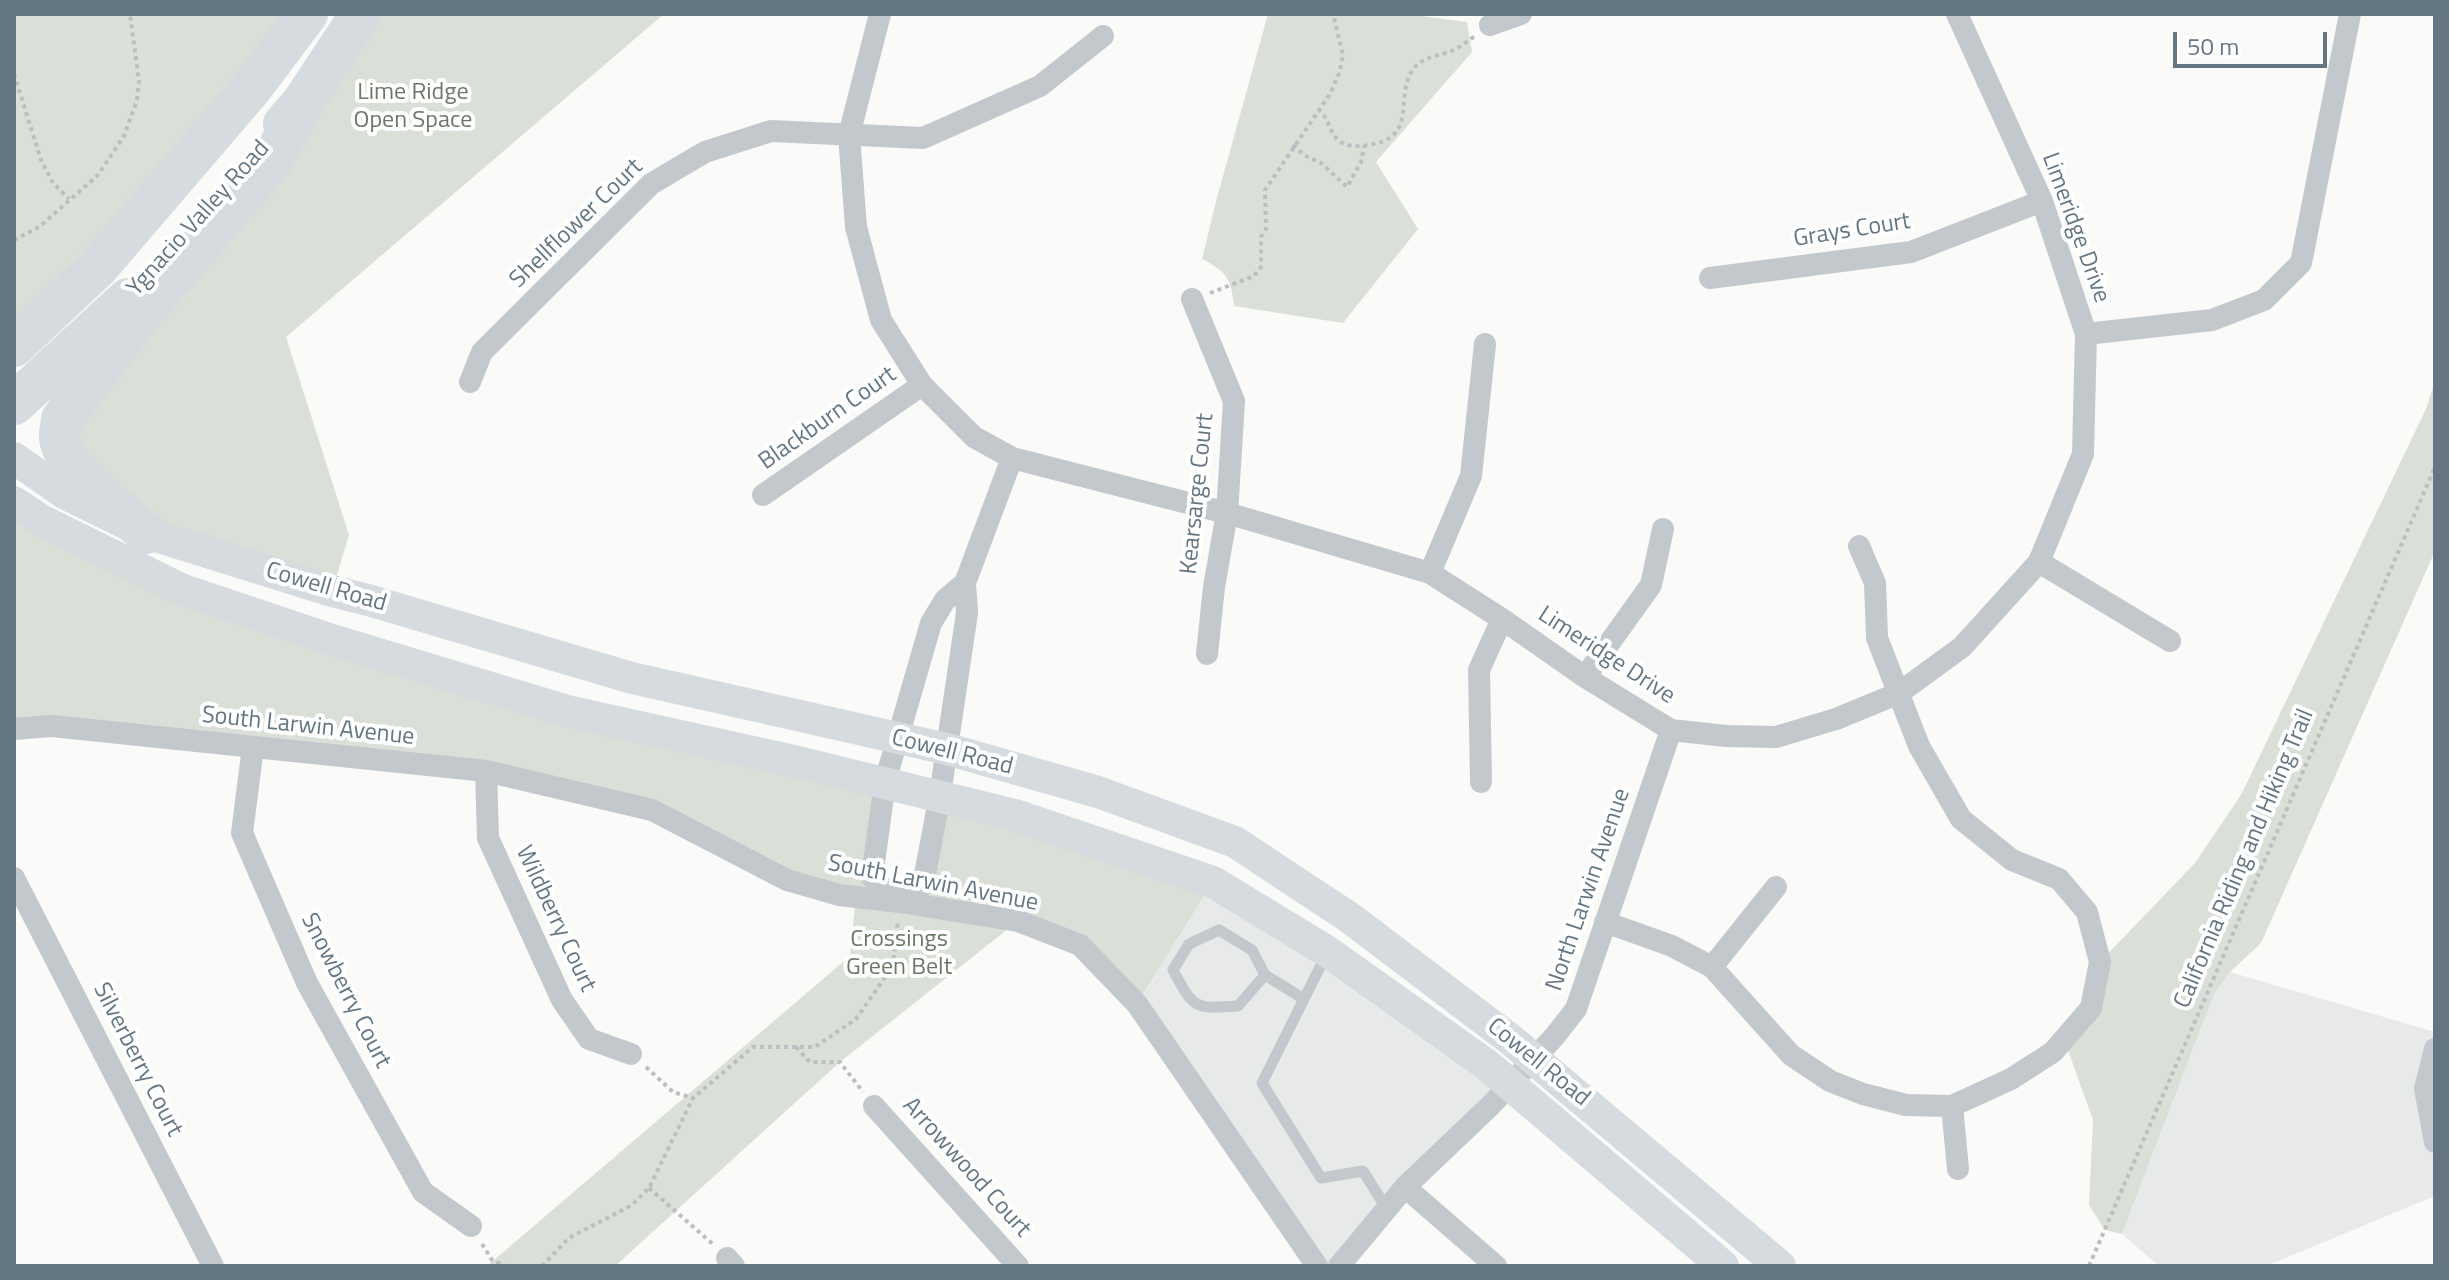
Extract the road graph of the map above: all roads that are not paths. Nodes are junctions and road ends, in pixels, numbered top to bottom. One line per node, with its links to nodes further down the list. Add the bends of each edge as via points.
1 (307, 14): 16 (highway, Ygnacio Valley Road, via 253,86 97,268)
2 (361, 14): 9 (highway, Ygnacio Valley Road)
3 (880, 14): 10 (street, Limeridge Drive)
4 (1521, 14): 7 (street)
5 (1957, 14): 11 (street, Limeridge Drive)
6 (2350, 14): 14 (street, via 2301,263 2264,300 2212,320)
7 (1490, 25)
8 (1103, 36): 10 (street, Shellflower Court, via 1040,86 923,138)
9 (303, 102): 19 (highway, Ygnacio Valley Road, via 139,288); 26 (highway, via 271,162 132,325 62,419 60,439 67,457)
10 (849, 135): 17 (street, Shellflower Court, via 771,131 705,152 651,184 482,352); 18 (street, Limeridge Drive, via 856,227 881,320)
11 (2042, 201): 12 (street, Grays Court, via 1911,252); 14 (street, Limeridge Drive)
12 (1710, 278)
13 (1192, 299): 24 (street, Kearsarge Court, via 1234,401)
14 (2086, 334): 28 (street, Limeridge Drive, via 2083,454)
15 (1485, 344): 29 (street, via 1471,476)
16 (14, 346)
17 (470, 382)
18 (922, 385): 21 (street, Limeridge Drive, via 974,437); 22 (street, Blackburn Court)
19 (14, 404)
20 (14, 458): 26 (street, Cowell Road, via 64,493)
21 (1012, 458): 24 (street, Limeridge Drive); 30 (street)
22 (763, 495)
23 (14, 502): 42 (street, Cowell Road, via 183,590 329,639 571,712)
24 (1227, 513): 29 (street, Limeridge Drive); 33 (street, Kearsarge Court)
25 (1663, 529): 34 (street, via 1651,585)
26 (146, 533): 38 (street, Cowell Road, via 632,678)
27 (1859, 546): 35 (street, via 1875,583 1877,638)
28 (2039, 562): 32 (street); 35 (street, Limeridge Drive, via 1962,647)
29 (1430, 573): 31 (street, Limeridge Drive)
30 (965, 583): 38 (street, via 945,600 931,623); 40 (street, via 967,613)
31 (1502, 619): 34 (street, Limeridge Drive); 43 (street, via 1479,670)
32 (2170, 641)
33 (1207, 654)
34 (1585, 677): 37 (street, Limeridge Drive)
35 (1899, 693): 37 (street, Limeridge Drive, via 1776,737); 58 (street, via 1919,746 1961,819 2012,860 2059,879 2087,912 2100,962 2091,1008 2053,1052 2011,1079)
36 (14, 729): 39 (street, South Larwin Avenue, via 52,726)
37 (1671, 730): 48 (street, North Larwin Avenue)
38 (898, 738): 40 (street, Cowell Road); 42 (street)
39 (253, 747): 41 (street, South Larwin Avenue); 63 (street, Snowberry Court, via 242,833 307,983 423,1192)
40 (947, 749): 44 (street); 55 (street, Cowell Road, via 1098,792 1235,842 1350,918)
41 (486, 771): 47 (street, South Larwin Avenue, via 652,810 787,880 839,895); 54 (street, Wildberry Court, via 488,838 562,1000 589,1039)
42 (885, 782): 44 (street, Cowell Road); 47 (street, via 872,877)
43 (1481, 782)
44 (940, 795): 47 (street, via 923,885); 49 (street, Cowell Road, via 1213,882)
45 (14, 878): 64 (street, Silverberry Court)
46 (1776, 887): 50 (street)
47 (900, 902): 66 (street, South Larwin Avenue, via 1018,921 1080,945 1137,1004)
48 (1605, 922): 50 (street); 55 (street, North Larwin Avenue, via 1576,1009)
49 (1328, 952): 52 (lane); 56 (street, Cowell Road)
50 (1712, 967): 58 (street, via 1791,1055 1830,1081 1906,1105)
51 (1265, 975): 51 (lane, via 1238,1006 1203,1008 1188,999 1173,970 1189,944 1219,930 1252,950); 52 (lane)
52 (1304, 999): 62 (lane, via 1262,1083 1321,1178 1363,1171)
53 (2435, 1049): 59 (street, via 2425,1089)
54 (631, 1054)
55 (1534, 1059): 56 (street, North Larwin Avenue); 70 (street, Cowell Road)
56 (1510, 1084): 61 (street, North Larwin Avenue); 69 (street, Cowell Road)
57 (874, 1106): 65 (street, Arrowwood Court)
58 (1952, 1106): 60 (street)
59 (2435, 1142)
60 (1958, 1169)
61 (1405, 1187): 62 (street, North Larwin Avenue); 68 (street)
62 (1387, 1209): 67 (street, North Larwin Avenue)
63 (471, 1226)
64 (213, 1266)
65 (1018, 1266)
66 (1317, 1266)
67 (1339, 1266)
68 (1496, 1266)
69 (1723, 1266)
70 (1780, 1266)

